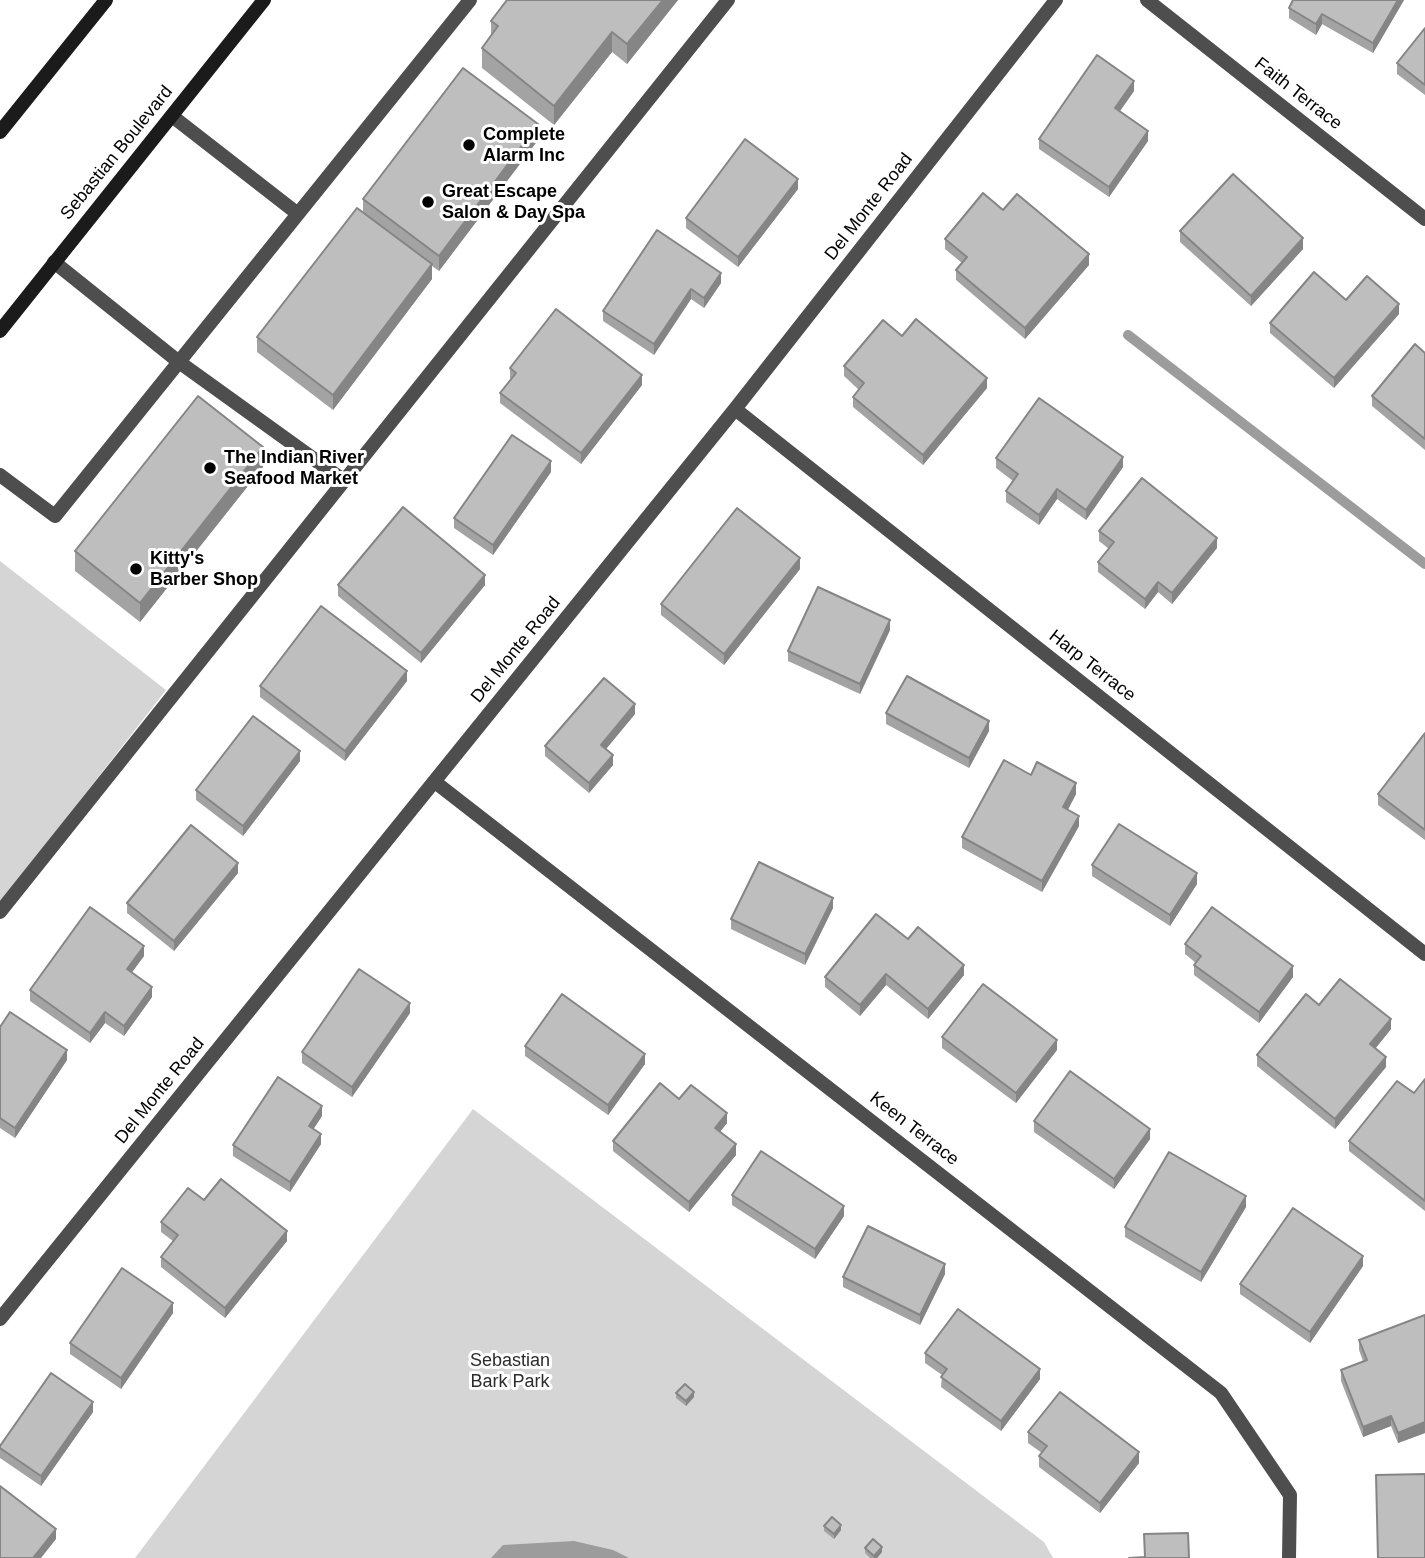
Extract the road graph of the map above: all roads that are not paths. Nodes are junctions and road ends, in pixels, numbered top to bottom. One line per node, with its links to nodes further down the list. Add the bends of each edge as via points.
1 (106, 0): 8 (main road)
2 (264, 0): 7 (main road, Sebastian Boulevard)
3 (470, 0): 9 (street)
4 (728, 0): 16 (street)
5 (1056, 0): 14 (street, Del Monte Road)
6 (1147, 0): 10 (street, Faith Terrace)
7 (172, 116): 9 (street); 11 (main road, Sebastian Boulevard)
8 (0, 132)
9 (298, 214): 13 (street)
10 (1425, 219)
11 (54, 262): 12 (main road, Sebastian Boulevard); 13 (street)
12 (0, 331)
13 (179, 362): 15 (street, via 55,516); 16 (street)
14 (735, 409): 17 (street, Del Monte Road); 19 (street, Harp Terrace)
15 (0, 475)
16 (343, 480): 18 (street)
17 (435, 782): 20 (street, Del Monte Road); 21 (street, Keen Terrace, via 1221,1393 1290,1495)
18 (0, 912)
19 (1425, 954)
20 (0, 1319)
21 (1289, 1558)

